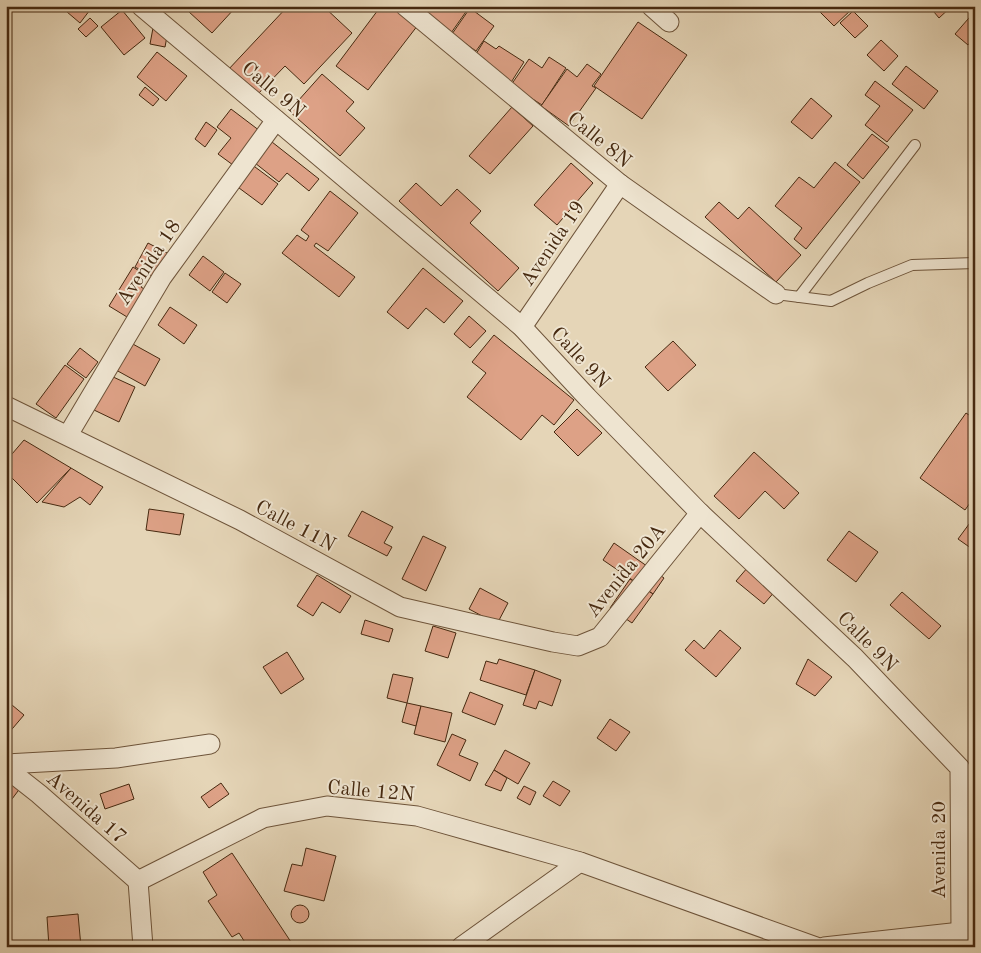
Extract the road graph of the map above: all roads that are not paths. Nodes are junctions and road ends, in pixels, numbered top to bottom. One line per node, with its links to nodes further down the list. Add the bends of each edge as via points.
1 (141, 6): 5 (street, Calle 9N)
2 (405, 6): 7 (street, Calle 8N)
3 (651, 6): 4 (street)
4 (669, 22)
5 (276, 120): 11 (street, Calle 9N); 13 (street, Avenida 18, via 162,277)
6 (914, 145): 10 (lane)
7 (620, 184): 9 (street, Calle 8N); 11 (street, Avenida 19)
8 (975, 263): 10 (lane, via 912,265 831,301)
9 (776, 294): 10 (lane)
10 (799, 297)
11 (522, 327): 14 (street, Calle 9N)
12 (6, 406): 13 (street, Calle 11N)
13 (68, 435): 15 (street, Calle 11N, via 240,520 400,607)
14 (700, 513): 15 (street, Avenida 20A, via 600,637); 19 (street, Calle 9N, via 855,658)
15 (578, 646)
16 (210, 744): 17 (street, via 116,758)
17 (6, 764)
18 (6, 768): 21 (street, Avenida 17)
19 (960, 768): 22 (street, Avenida 20)
20 (580, 862): 21 (street, Calle 12N, via 417,816 327,806 263,818); 24 (street); 25 (street, Calle 12N)
21 (138, 881): 23 (street)
22 (968, 937): 26 (street)
23 (143, 947)
24 (461, 947)
25 (816, 947)
26 (824, 947)

